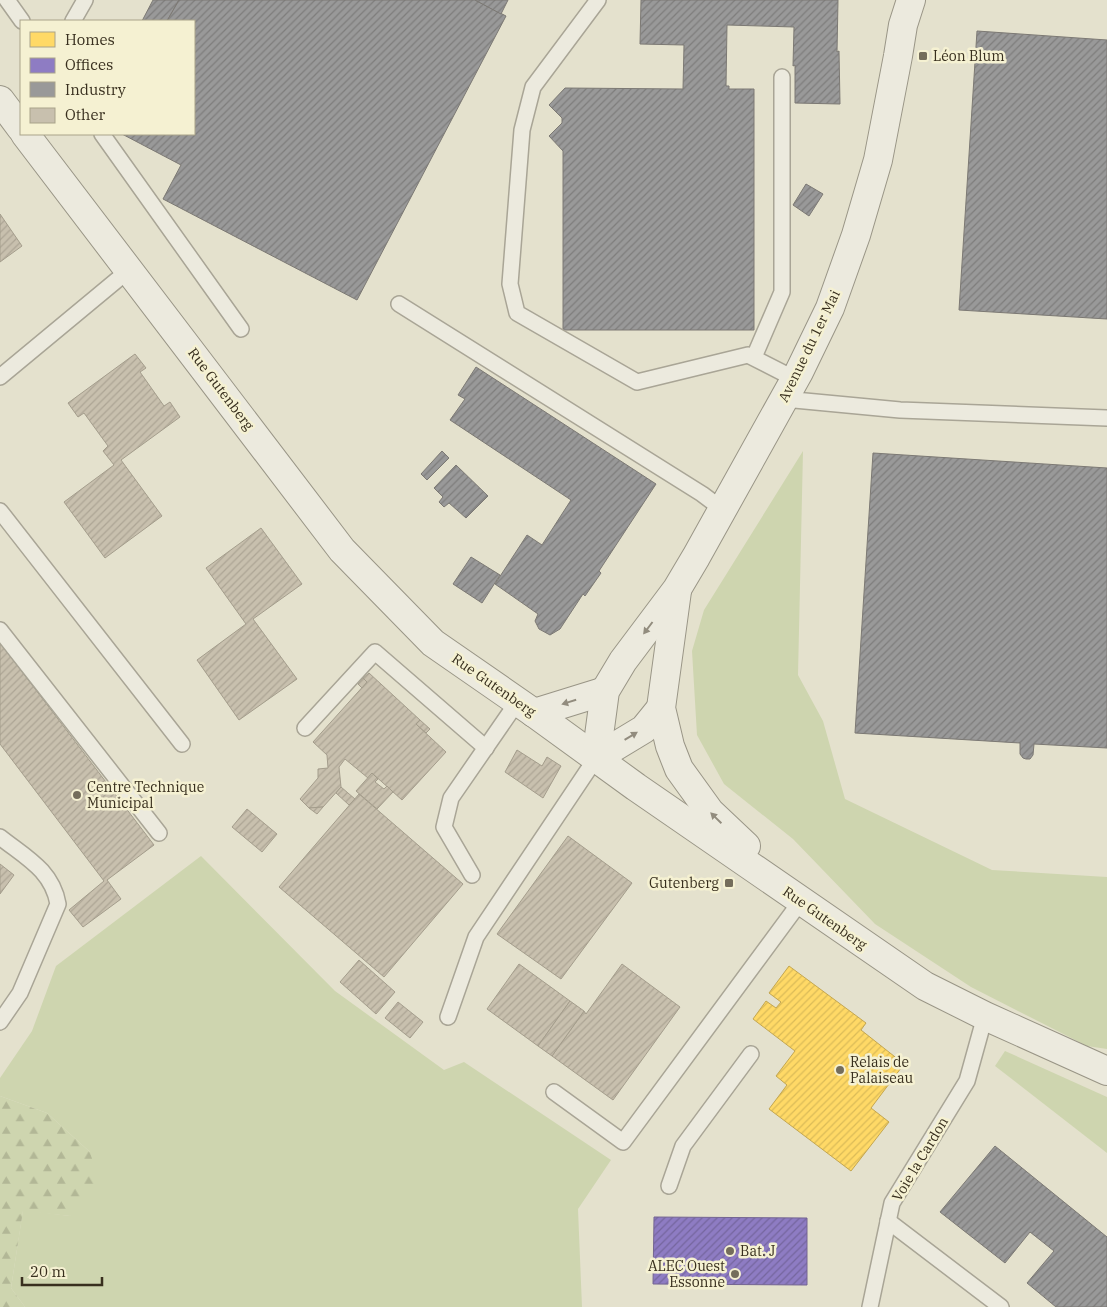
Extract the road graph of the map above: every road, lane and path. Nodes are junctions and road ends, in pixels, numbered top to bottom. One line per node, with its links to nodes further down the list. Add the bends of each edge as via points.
1 (7, 0): 5 (lane)
2 (85, 0): 6 (lane)
3 (598, 0): 15 (lane, via 533,87 522,130 510,284 517,313 638,382 748,355)
4 (903, 8): 17 (street, Avenue du 1er Mai, via 898,56 878,160 856,235 830,308)
5 (21, 20)
6 (74, 20)
7 (782, 77): 15 (lane, via 782,292)
8 (0, 100): 9 (street)
9 (20, 127)
10 (27, 135): 12 (street, Rue Gutenberg)
11 (103, 135): 14 (lane)
12 (129, 270): 16 (lane); 24 (street, Rue Gutenberg, via 342,550 433,643)
13 (399, 304): 19 (lane)
14 (241, 329)
15 (754, 357): 17 (lane)
16 (0, 376)
17 (789, 389): 18 (lane, via 900,410); 19 (street, Avenue du 1er Mai)
18 (1107, 418)
19 (722, 509): 21 (street, Avenue du 1er Mai)
20 (0, 511): 27 (lane)
21 (677, 589): 23 (street, Avenue du 1er Mai, one-way to 23, via 623,661); 25 (street, Avenue du 1er Mai)
22 (0, 630): 30 (lane)
23 (605, 691): 24 (street, one-way to 24); 29 (street, Avenue du 1er Mai)
24 (526, 707): 28 (lane); 29 (street, Rue Gutenberg)
25 (661, 708): 29 (street, one-way to 25, via 644,728); 33 (street, Avenue du 1er Mai, one-way to 25, via 710,812 679,769)
26 (305, 728): 28 (lane, via 375,652)
27 (182, 744)
28 (486, 748): 32 (lane, via 450,798 444,827)
29 (596, 758): 33 (street, Rue Gutenberg); 35 (lane, via 476,937)
30 (159, 833)
31 (0, 837): 36 (lane, via 45,872 56,891 58,904 20,993)
32 (472, 875)
33 (801, 901): 34 (street, Rue Gutenberg, via 926,986); 39 (lane, via 623,1142)
34 (985, 1016): 38 (street, Rue Gutenberg); 41 (lane, Voie la Cardon, via 967,1081 892,1203)
35 (448, 1017)
36 (0, 1022)
37 (751, 1054): 40 (lane, via 683,1146)
38 (1107, 1071)
39 (554, 1092)
40 (669, 1186)
41 (888, 1222): 42 (lane, Voie la Cardon); 43 (lane)
42 (870, 1307)
43 (1001, 1307)

